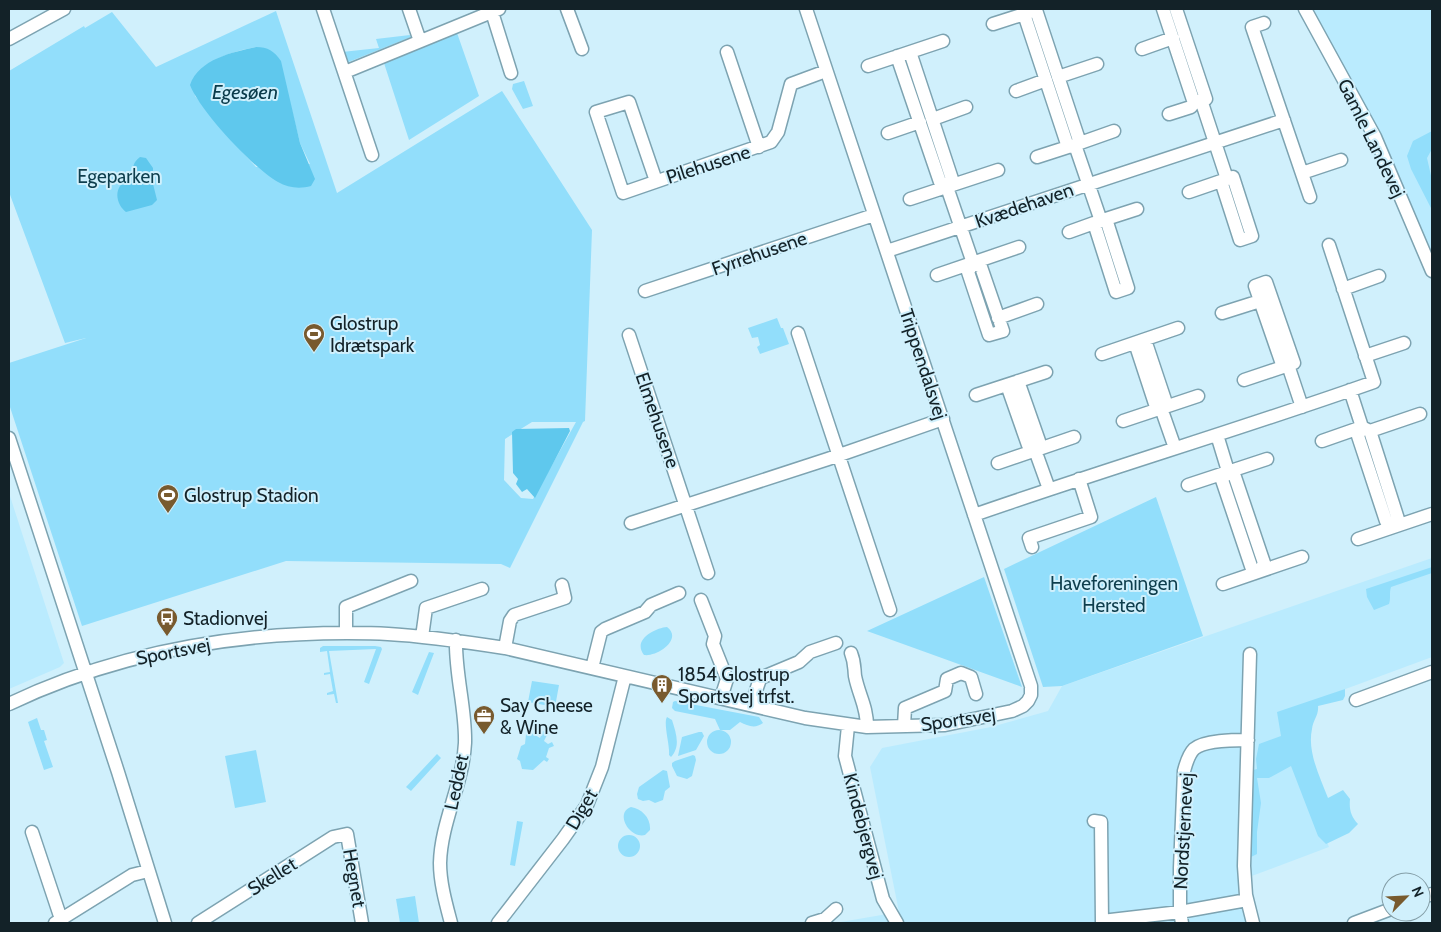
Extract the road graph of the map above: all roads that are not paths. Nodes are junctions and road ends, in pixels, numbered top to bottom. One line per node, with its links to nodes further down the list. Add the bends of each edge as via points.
1 (64, 9): 14 (street)
2 (323, 9): 24 (street)
3 (409, 9): 16 (street)
4 (567, 9): 17 (street)
5 (806, 9): 26 (street, Trippendalsvej)
6 (1163, 9): 13 (street)
7 (1176, 9): 29 (street, via 1206,99)
8 (1306, 9): 60 (street, Gamle Landevej, via 1375,137)
9 (494, 10): 16 (street); 25 (street)
10 (1033, 11): 12 (street, Kvædehaven); 27 (street, Kvædehaven)
11 (1264, 23): 33 (street, via 1252,27)
12 (993, 24)
13 (1173, 38): 18 (street); 29 (street)
14 (9, 39)
15 (943, 40): 20 (street)
16 (420, 41): 24 (street)
17 (582, 49)
18 (1142, 49)
19 (727, 52): 39 (street, Pilehusene)
20 (910, 52): 21 (street); 32 (street, Kvædehaven)
21 (897, 56): 23 (street); 34 (street, Kvædehaven)
22 (1097, 64): 27 (street)
23 (868, 66)
24 (345, 72): 40 (street)
25 (512, 73)
26 (822, 73): 39 (street, Pilehusene, via 794,82 789,87 775,138); 52 (street, Trippendalsvej)
27 (1052, 78): 28 (street); 38 (street, Kvædehaven)
28 (1016, 91)
29 (1198, 102): 31 (street); 37 (street)
30 (966, 107): 32 (street)
31 (1169, 114)
32 (932, 119): 47 (street, Kvædehaven, via 952,179)
33 (1284, 120): 37 (street, Kvædehaven); 44 (street)
34 (920, 122): 36 (street); 47 (street, Kvædehaven, via 940,182)
35 (1114, 132): 38 (street)
36 (888, 133)
37 (1215, 142): 46 (street, Kvædehaven); 48 (street, via 1224,180)
38 (1074, 145): 41 (street); 46 (street, Kvædehaven)
39 (759, 147): 45 (street, Pilehusene)
40 (372, 155)
41 (1037, 157)
42 (1341, 160): 44 (street)
43 (998, 170): 47 (street)
44 (1302, 173): 49 (street)
45 (656, 181): 45 (street, Pilehusene, via 630,102 596,112 623,193)
46 (1088, 184): 53 (street, Kvædehaven); 54 (street, Kvædehaven)
47 (947, 186): 50 (street); 54 (street, Kvædehaven)
48 (1189, 192)
49 (1310, 197)
50 (910, 199)
51 (1137, 209): 53 (street)
52 (870, 216): 58 (street, Trippendalsvej); 64 (street, Fyrrehusene)
53 (1100, 221): 53 (street, Kvædehaven, via 1128,288 1116,292); 55 (street)
54 (961, 227): 58 (street, Kvædehaven); 59 (street, Kvædehaven)
55 (1069, 232)
56 (1329, 245): 63 (street)
57 (1019, 248): 59 (street, Kvædehaven)
58 (887, 251): 86 (street, Trippendalsvej)
59 (973, 263): 61 (street, Kvædehaven); 68 (street, Kvædehaven, via 982,267); 68 (street, Kvædehaven, via 968,272 989,335 1003,331)
60 (1432, 271)
61 (937, 275)
62 (1379, 276): 63 (street)
63 (1343, 288): 75 (street)
64 (645, 291)
65 (1260, 301): 67 (street); 76 (street); 76 (street, via 1255,286 1266,282 1294,363)
66 (1037, 304): 68 (street)
67 (1222, 314)
68 (998, 318)
69 (1178, 328): 72 (street)
70 (798, 332): 95 (street)
71 (629, 335): 102 (street, Elmehusene)
72 (1140, 341): 74 (street); 84 (street, via 1155,404)
73 (1404, 343): 75 (street)
74 (1102, 354)
75 (1365, 356): 80 (street, via 1374,382)
76 (1285, 366): 78 (street); 83 (street)
77 (1046, 372): 79 (street)
78 (1244, 380)
79 (1013, 383): 81 (street); 94 (street, via 1039,441)
80 (1350, 390): 83 (street); 88 (street)
81 (976, 395)
82 (1198, 396): 84 (street)
83 (1302, 407): 89 (street)
84 (1161, 408): 87 (street); 93 (street)
85 (1420, 414): 88 (street)
86 (942, 419): 95 (street); 104 (street, Trippendalsvej)
87 (1123, 421)
88 (1366, 429): 92 (street); 106 (street, via 1358,436 1386,521)
89 (1216, 435): 93 (street); 98 (street)
90 (1074, 437): 94 (street)
91 (9, 438): 128 (street)
92 (1322, 441)
93 (1175, 448): 99 (street)
94 (1035, 450): 97 (street); 101 (street)
95 (838, 455): 102 (street); 118 (street)
96 (1266, 459): 98 (street)
97 (998, 463)
98 (1228, 471): 100 (street); 110 (street, via 1222,480 1252,569)
99 (1079, 479): 101 (street); 108 (street, via 1091,517 1029,538)
100 (1188, 485)
101 (1049, 489): 104 (street)
102 (686, 504): 105 (street); 111 (street, Elmehusene)
103 (1432, 514): 106 (street)
104 (974, 515): 135 (street, Trippendalsvej, via 1030,686 1028,702)
105 (631, 523)
106 (1394, 526): 107 (street)
107 (1358, 539)
108 (1032, 547)
109 (1302, 557): 110 (street)
110 (1260, 571): 113 (street)
111 (708, 573)
112 (411, 581): 119 (street, via 346,607)
113 (1223, 584)
114 (562, 585): 123 (street, via 566,598 514,615 510,620)
115 (482, 589): 120 (street, via 426,608)
116 (679, 593): 126 (street, via 601,632)
117 (701, 600): 131 (street, via 727,679)
118 (890, 610)
119 (346, 633): 120 (street, Sportsvej); 128 (street, Sportsvej, via 223,641 150,654)
120 (422, 636): 121 (street, Sportsvej)
121 (456, 640): 123 (street, Sportsvej); 153 (street, Leddet, via 465,742 440,862)
122 (836, 642): 134 (street, via 760,679)
123 (505, 648): 126 (street, Sportsvej)
124 (851, 653): 138 (street, via 867,712)
125 (1250, 654): 139 (street)
126 (592, 668): 129 (street, Sportsvej)
127 (1432, 672): 132 (street)
128 (85, 673): 133 (street, Sportsvej); 143 (street)
129 (625, 676): 131 (street, Sportsvej); 154 (street, Diget, via 602,767 587,805)
130 (976, 694): 137 (street, Sportsvej, via 971,677 962,673 947,679 946,691 905,708)
131 (721, 698): 134 (street, Sportsvej)
132 (1356, 700)
133 (9, 704)
134 (751, 705): 136 (street, Sportsvej)
135 (1012, 711): 137 (street, Sportsvej, via 945,725)
136 (848, 726): 138 (street, Sportsvej); 156 (street, Kindebjergvej, via 845,756 883,899)
137 (904, 726): 138 (street, Sportsvej)
138 (867, 727)
139 (1248, 740): 144 (street, via 1244,866); 147 (street, Nordstjernevej, via 1210,743 1194,749 1188,758 1184,771)
140 (1094, 821): 149 (street, Nordstjernevej, via 1101,822)
141 (32, 832): 148 (street)
142 (347, 834): 151 (street, Skellet, via 333,837); 152 (street, Hegnet)
143 (148, 871): 148 (street, via 132,875); 150 (street)
144 (1247, 900): 147 (street, Nordstjernevej); 157 (street)
145 (836, 909): 155 (street, via 825,920)
146 (1381, 914): 158 (street)
147 (1181, 918): 149 (street, Nordstjernevej)
148 (58, 921)
149 (1102, 922)
150 (165, 923)
151 (198, 923)
152 (362, 923)
153 (451, 923)
154 (498, 923)
155 (812, 923)
156 (897, 923)
157 (1253, 923)
158 (1354, 923)

